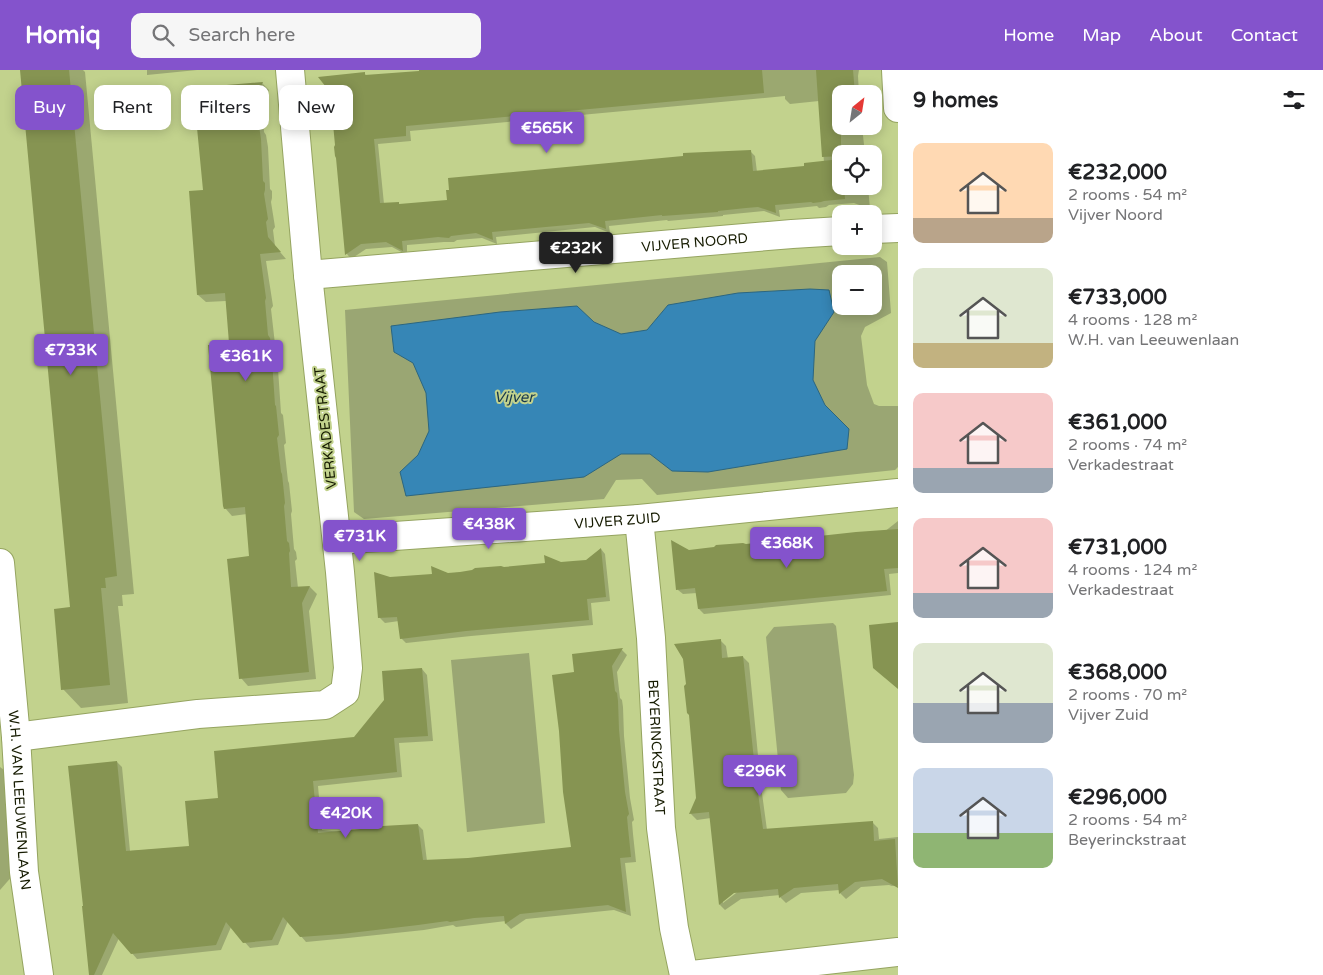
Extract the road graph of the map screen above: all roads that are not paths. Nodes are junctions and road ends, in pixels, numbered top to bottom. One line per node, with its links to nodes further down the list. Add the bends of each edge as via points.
1 (290, 70): 7 (street, VERKADESTRAAT)
2 (896, 70): 3 (street)
3 (898, 108)
4 (898, 228): 5 (street)
5 (882, 229)
6 (832, 232): 7 (street, VIJVER NOORD)
7 (308, 275): 10 (street, VERKADESTRAAT)
8 (898, 492): 9 (street, VIJVER ZUID)
9 (639, 519): 10 (street, VIJVER ZUID); 17 (street, BEYERINCKSTRAAT, via 651,638 661,828 674,928)
10 (336, 540): 12 (street, VERKADESTRAAT, via 348,668 345,692 325,705)
11 (0, 563): 12 (street, W.H. VAN LEEUWENLAAN)
12 (10, 726): 13 (street, W.H. VAN LEEUWENLAAN)
13 (9, 772): 16 (street, W.H. VAN LEEUWENLAAN)
14 (898, 952): 15 (street)
15 (815, 968): 18 (street)
16 (39, 975)
17 (684, 975)
18 (692, 975)

